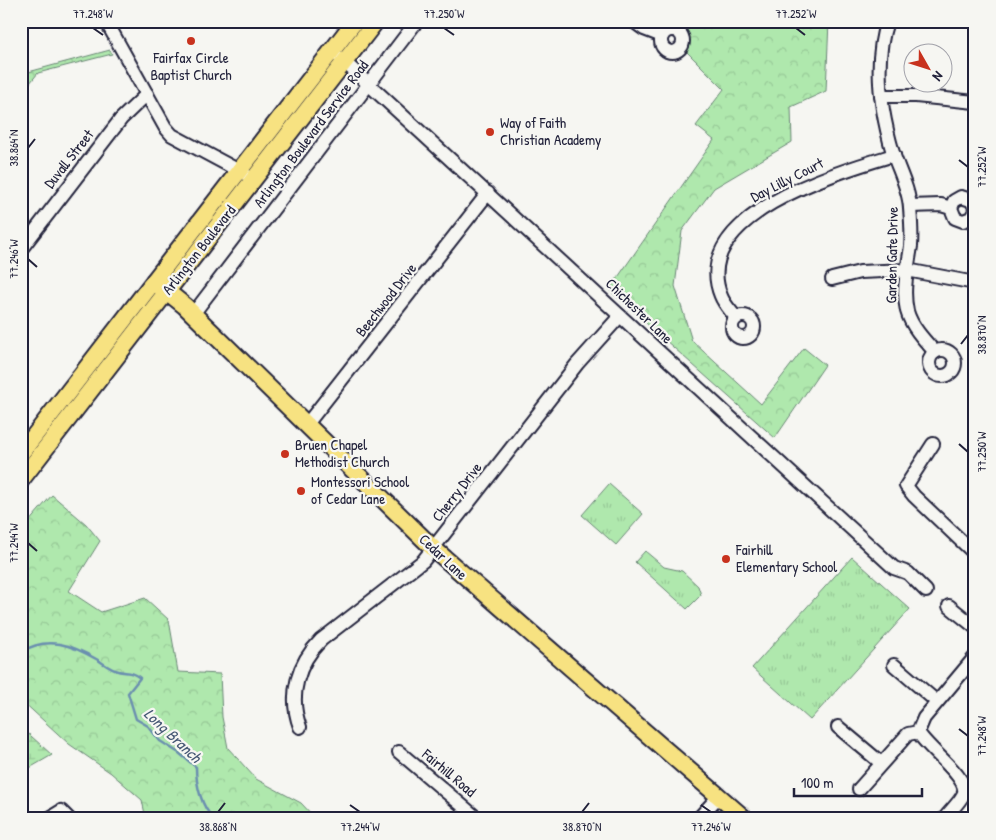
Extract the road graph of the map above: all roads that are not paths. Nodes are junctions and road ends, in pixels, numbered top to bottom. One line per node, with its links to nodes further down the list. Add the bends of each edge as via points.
1 (106, 21): 11 (street)
2 (355, 21): 8 (main road, Arlington Boulevard)
3 (376, 21): 9 (main road, Arlington Boulevard)
4 (417, 21): 10 (street, Arlington Boulevard Service Road)
5 (633, 21): 7 (street)
6 (887, 21): 12 (street, Garden Gate Drive, via 882,35)
7 (662, 36)
8 (332, 51): 9 (street, Chichester Lane); 15 (main road, Arlington Boulevard)
9 (344, 62): 10 (street, Chichester Lane); 16 (main road, Arlington Boulevard)
10 (369, 86): 17 (street, Chichester Lane); 27 (street, Arlington Boulevard Service Road)
11 (147, 94): 15 (street, via 172,135); 22 (street, Duvall Street, via 121,119)
12 (881, 96): 13 (street); 14 (street, Garden Gate Drive)
13 (975, 102)
14 (894, 155): 18 (street, Garden Gate Drive); 29 (street, Day Lilly Court, via 838,172 779,199 735,230 720,254 717,268 721,296)
15 (240, 170): 16 (street); 26 (main road, Arlington Boulevard)
16 (254, 180): 26 (main road, Arlington Boulevard)
17 (488, 193): 28 (street, Chichester Lane); 31 (street, Beechwood Drive)
18 (910, 206): 20 (street, via 941,205); 23 (street, Garden Gate Drive, via 911,245)
19 (975, 207): 20 (street, via 971,200 961,197)
20 (951, 208): 21 (street, via 953,215 963,221 971,218)
21 (975, 211)
22 (21, 249)
23 (906, 270): 24 (street, via 860,272); 25 (street); 30 (street, Garden Gate Drive, via 908,313)
24 (832, 279)
25 (975, 283)
26 (160, 286): 27 (main road, Cedar Lane); 33 (main road, Arlington Boulevard); 34 (main road, Arlington Boulevard)
27 (193, 314): 31 (main road, Cedar Lane)
28 (620, 316): 35 (street, Cherry Drive, via 577,364); 37 (street, Chichester Lane, via 894,568 908,573)
29 (736, 318)
30 (935, 352)
31 (307, 424): 35 (main road, Cedar Lane)
32 (933, 444): 36 (street, via 906,486)
33 (21, 453)
34 (21, 480)
35 (434, 549): 43 (street, Cherry Drive, via 412,571 312,649 296,683 295,709); 49 (main road, Cedar Lane)
36 (975, 554)
37 (926, 591)
38 (949, 606): 39 (street)
39 (975, 627)
40 (975, 657): 42 (street)
41 (894, 664): 42 (street)
42 (937, 702): 45 (street)
43 (300, 727)
44 (838, 727): 47 (street)
45 (918, 732): 47 (street, via 908,734); 55 (street, via 930,749 962,778 965,787 964,794)
46 (399, 752): 52 (street, Fairhill Road)
47 (881, 763): 48 (street)
48 (859, 789)
49 (719, 796): 53 (street); 54 (main road, Cedar Lane)
50 (48, 819): 51 (street, via 61,811)
51 (69, 819)
52 (478, 819)
53 (698, 819)
54 (745, 819)
55 (944, 819)

